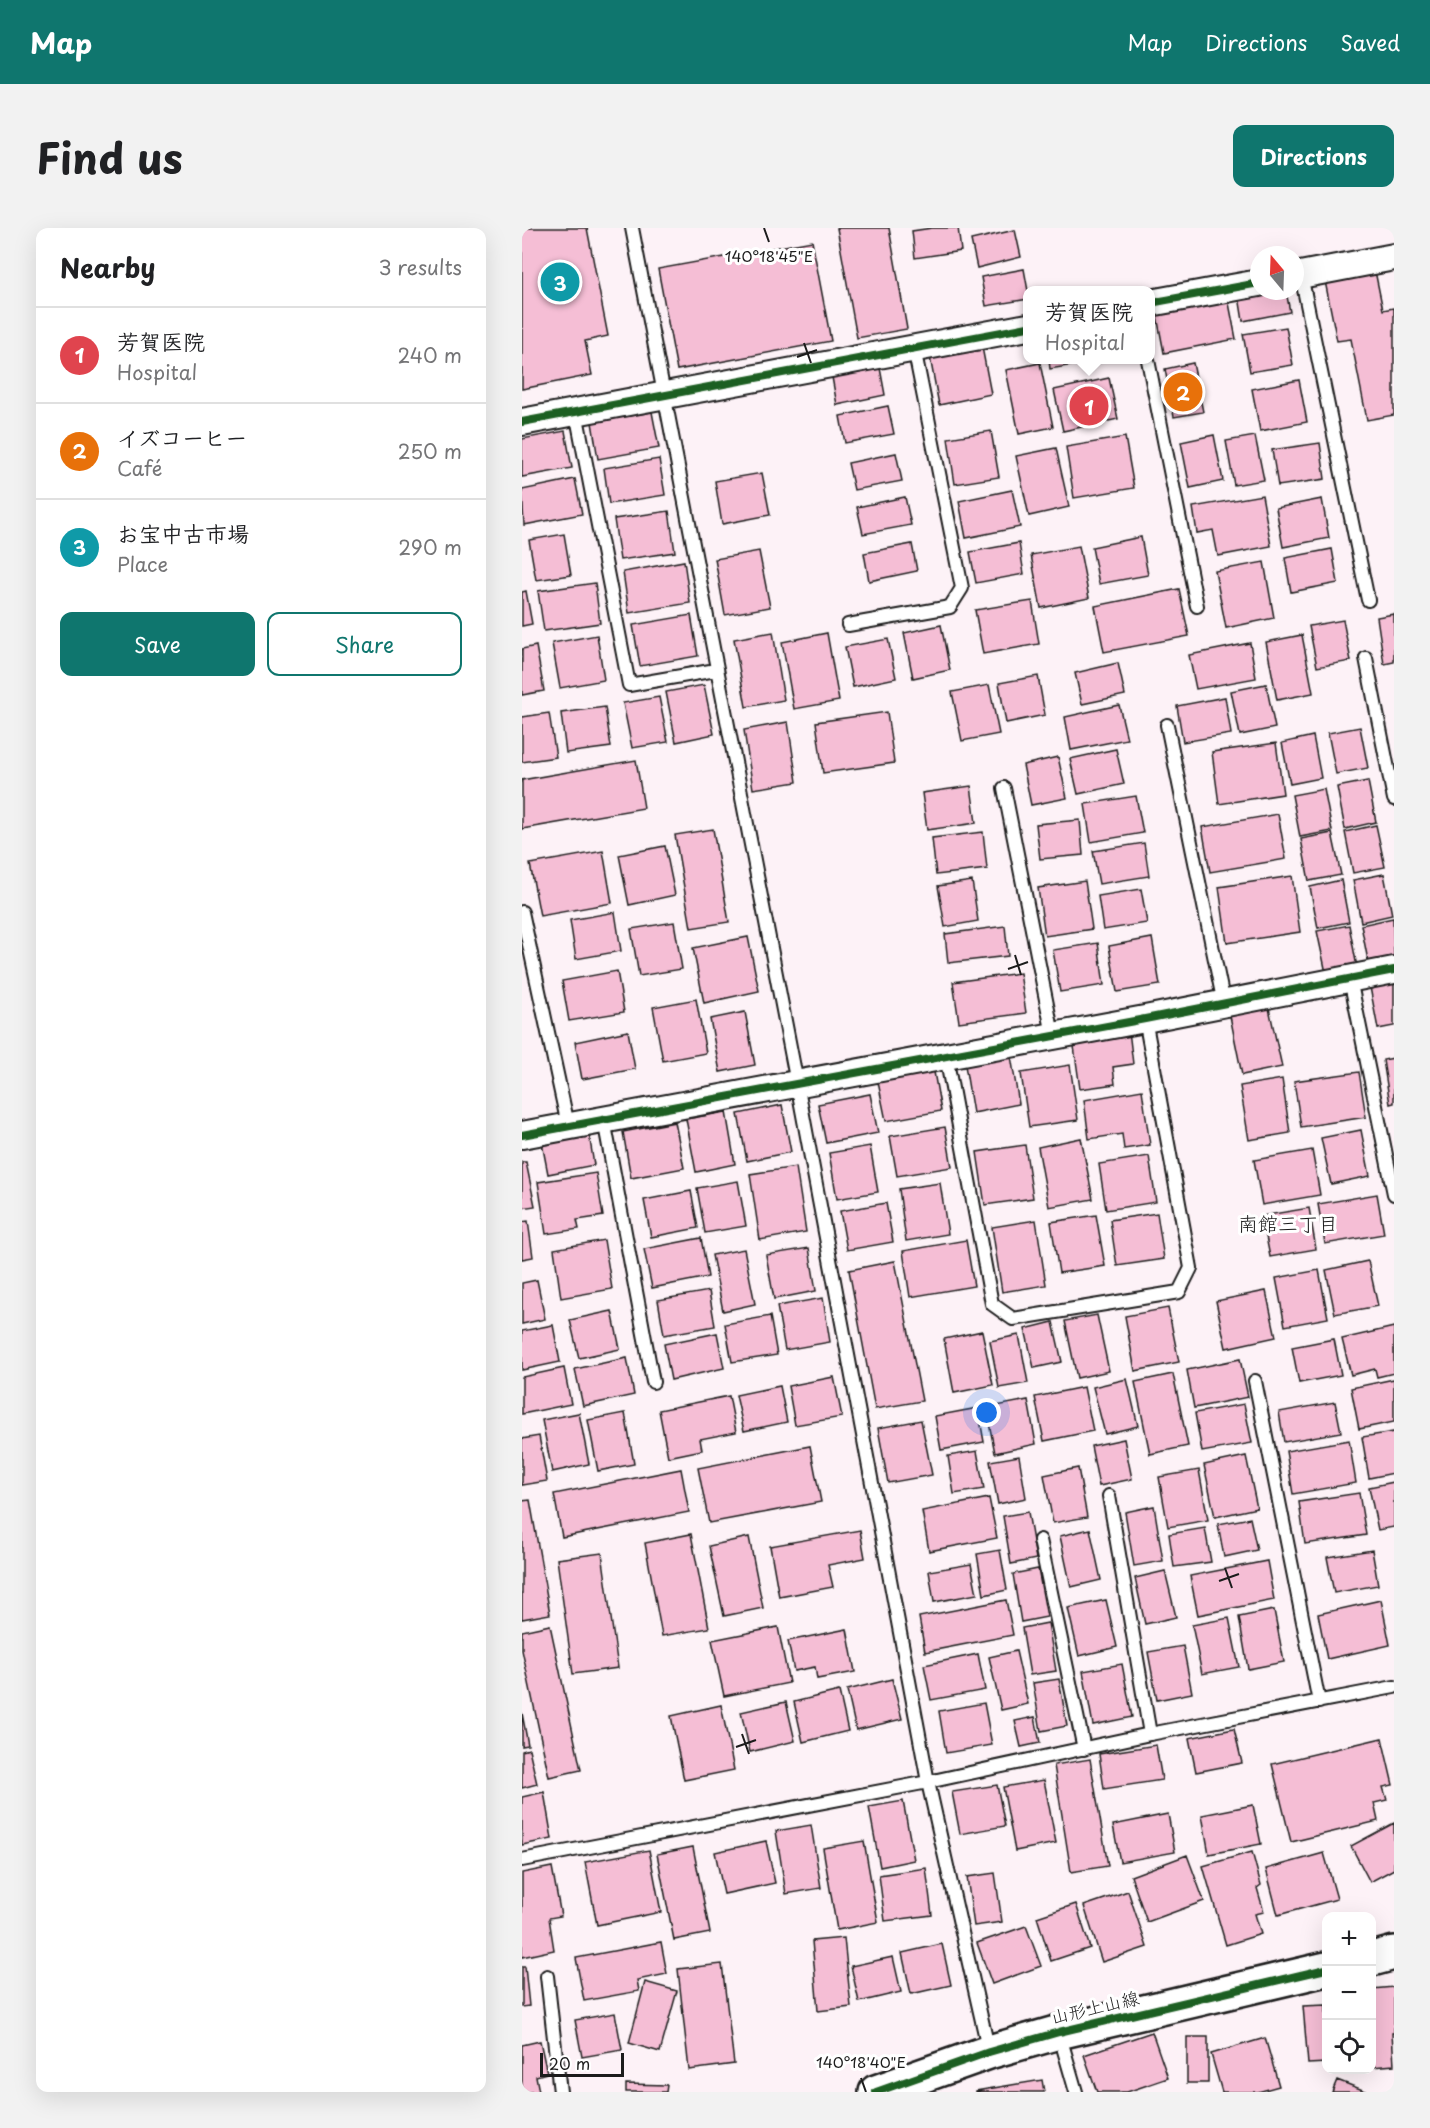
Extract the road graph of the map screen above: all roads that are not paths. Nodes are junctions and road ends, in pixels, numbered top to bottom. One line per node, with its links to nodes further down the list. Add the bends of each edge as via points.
1 (632, 228): 10 (lane)
2 (1394, 257): 3 (street)
3 (1304, 275)
4 (1250, 285): 6 (street)
5 (1303, 300): 13 (lane)
6 (1155, 302)
7 (1023, 328): 8 (street)
8 (914, 348): 10 (street); 15 (lane, via 962,588 950,608)
9 (1149, 364): 14 (lane)
10 (665, 395): 11 (street); 17 (lane)
11 (576, 412): 12 (street); 17 (lane, via 629,685)
12 (522, 422)
13 (1368, 600)
14 (1197, 606)
15 (848, 625)
16 (1366, 658): 20 (lane)
17 (717, 670): 28 (lane)
18 (1167, 725): 24 (lane)
19 (1004, 788): 26 (lane)
20 (1394, 800)
21 (522, 912): 30 (lane)
22 (1394, 970): 23 (street)
23 (1350, 979): 24 (street); 32 (lane)
24 (1224, 1004): 25 (street)
25 (1144, 1019): 26 (street); 27 (lane, via 1191,1268 1179,1292 1013,1319 992,1304)
26 (1053, 1035): 27 (street)
27 (946, 1056): 28 (street)
28 (797, 1083): 29 (street); 41 (lane)
29 (604, 1120): 30 (street); 34 (lane)
30 (568, 1125): 31 (street)
31 (522, 1135)
32 (1394, 1194)
33 (1255, 1381): 38 (lane)
34 (653, 1382)
35 (1109, 1496): 39 (lane)
36 (1040, 1540): 40 (lane)
37 (1394, 1687): 38 (lane)
38 (1318, 1702): 39 (lane)
39 (1150, 1734): 40 (lane)
40 (1084, 1749): 41 (lane)
41 (928, 1782): 42 (lane); 48 (lane)
42 (522, 1860)
43 (1394, 1953): 44 (street)
44 (1376, 1958)
45 (1322, 1970): 47 (street, 山形上山線)
46 (547, 1976): 49 (lane)
47 (1059, 2032): 48 (street, 山形上山線); 51 (lane)
48 (989, 2052): 50 (street, 山形上山線)
49 (560, 2092)
50 (876, 2092)
51 (1076, 2092)

